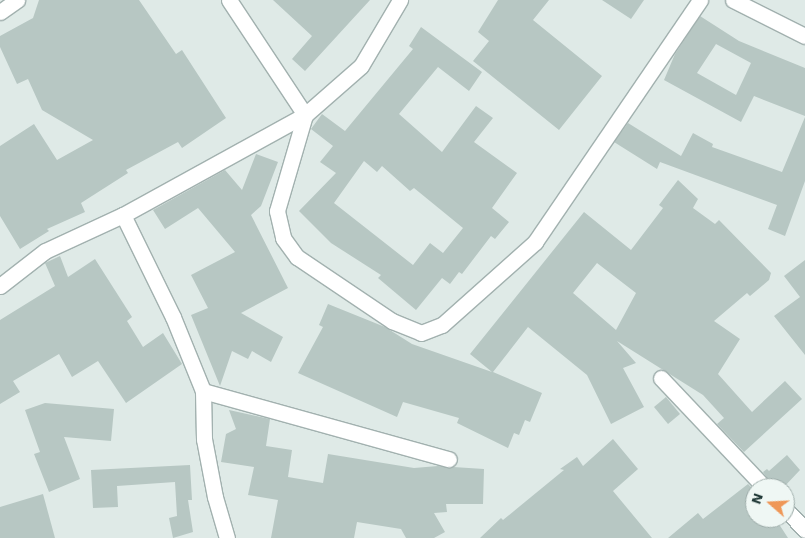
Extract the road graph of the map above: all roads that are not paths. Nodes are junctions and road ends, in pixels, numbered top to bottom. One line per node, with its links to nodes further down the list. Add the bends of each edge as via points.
1 (17, 0): 6 (street)
2 (229, 0): 8 (street)
3 (400, 0): 8 (street, via 361,66)
4 (700, 0): 8 (street, via 535,242 442,325 421,332 392,321 297,257 283,238 277,211)
5 (733, 0): 7 (street)
6 (0, 12)
7 (805, 36)
8 (305, 115): 9 (street)
9 (124, 215): 10 (street, via 45,251); 12 (street, via 173,317)
10 (0, 286)
11 (661, 378): 14 (street)
12 (203, 391): 13 (street); 17 (street, via 204,439)
13 (449, 459)
14 (756, 478)
15 (795, 520): 16 (street)
16 (805, 530)
17 (227, 538)

